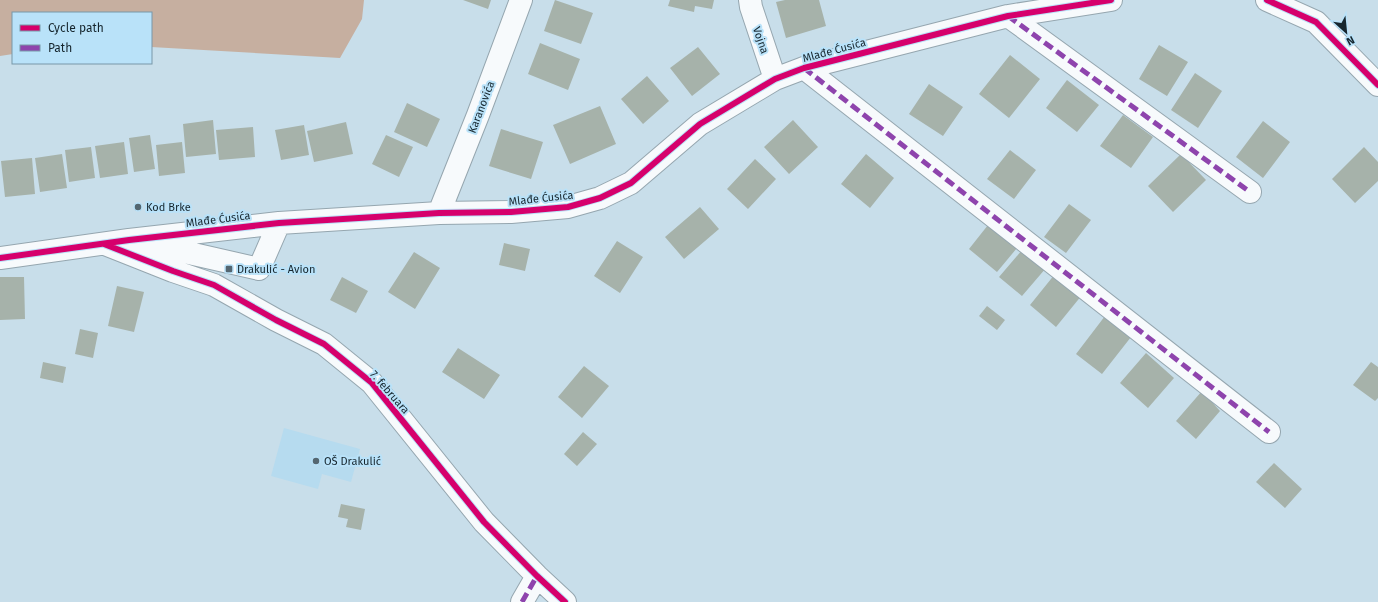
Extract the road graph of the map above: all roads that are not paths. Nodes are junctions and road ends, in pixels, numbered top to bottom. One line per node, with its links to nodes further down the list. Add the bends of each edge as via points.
1 (521, 0): 10 (street, Karanovića)
2 (750, 0): 7 (street, Vojna)
3 (1111, 0): 5 (street, Mlađe Ćusića)
4 (1267, 0): 8 (street, via 1316,22)
5 (1008, 16): 6 (street, Mlađe Ćusića); 9 (street)
6 (804, 68): 7 (street, Mlađe Ćusića); 15 (street)
7 (775, 79): 10 (street, Mlađe Ćusića, via 700,124 631,183 600,198 568,207 511,212)
8 (1378, 85)
9 (1250, 192)
10 (438, 212): 11 (street, Mlađe Ćusića)
11 (279, 223): 12 (street, Mlađe Ćusića); 12 (street, Mlađe Ćusića, via 259,268)
12 (129, 240): 13 (street, Mlađe Ćusića)
13 (104, 244): 14 (street, Mlađe Ćusića); 16 (street, 7. februara, via 214,285 324,344 372,383 484,522)
14 (0, 258)
15 (1269, 432)
16 (536, 576): 17 (street); 18 (street, 7. februara)
17 (522, 602)
18 (565, 602)

